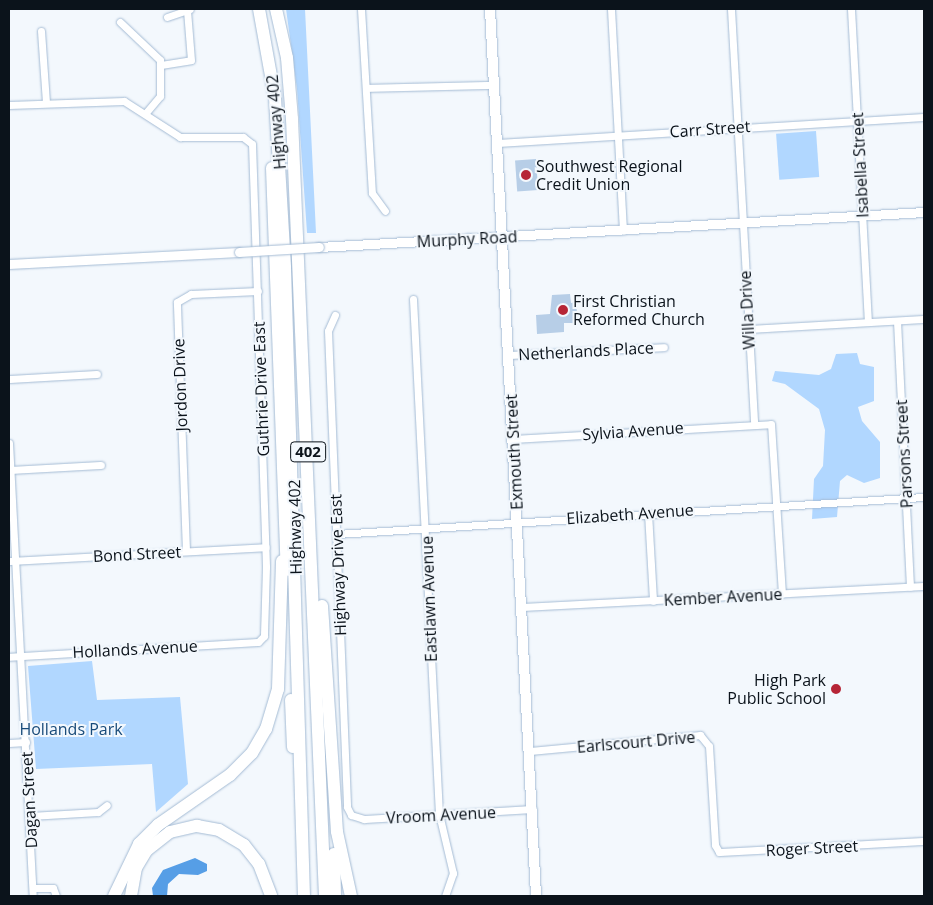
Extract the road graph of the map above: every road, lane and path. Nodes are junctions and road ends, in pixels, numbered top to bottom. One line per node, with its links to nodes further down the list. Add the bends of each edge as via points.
1 (189, 9): 10 (street); 13 (street, via 191,60)
2 (254, 9): 53 (highway, via 270,122)
3 (259, 9): 48 (highway, Highway 402 / 402, via 279,138)
4 (276, 9): 33 (highway, Highway 402 / 402, via 287,58 292,111)
5 (361, 9): 15 (street)
6 (490, 9): 14 (main road, Exmouth Street)
7 (611, 9): 22 (street)
8 (731, 9): 21 (street, Willa Drive)
9 (852, 9): 20 (street, Isabella Street)
10 (167, 17)
11 (120, 22): 13 (street, via 157,54)
12 (42, 31): 16 (street)
13 (161, 65): 18 (street, via 160,96)
14 (493, 85): 15 (street); 23 (main road, Exmouth Street)
15 (366, 88): 24 (street, via 372,193)
16 (46, 103): 17 (street); 18 (street, via 117,100)
17 (9, 105)
18 (145, 114): 31 (street, Guthrie Drive East, via 165,131 180,137 247,138 253,149)
19 (924, 117): 20 (street, Carr Street)
20 (858, 121): 21 (street, Carr Street); 26 (street, Isabella Street)
21 (738, 128): 22 (street, Carr Street); 27 (street, Willa Drive)
22 (617, 135): 23 (street, Carr Street); 28 (street)
23 (497, 143): 29 (main road, Exmouth Street)
24 (385, 211)
25 (924, 212): 26 (street, Murphy Road)
26 (862, 216): 27 (street, Murphy Road); 37 (street, Isabella Street)
27 (742, 223): 28 (street, Murphy Road); 38 (street, Willa Drive)
28 (623, 231): 29 (street, Murphy Road)
29 (502, 237): 30 (street, Murphy Road, bridge); 40 (main road, Exmouth Street)
30 (9, 264)
31 (258, 291): 57 (street, Guthrie Drive East); 58 (street, Jordon Drive, via 191,294 177,302)
32 (413, 299): 55 (street, Eastlawn Avenue)
33 (302, 302): 71 (highway, via 312,404); 90 (highway, Highway 402 / 402)
34 (335, 315): 56 (street, Highway Drive East, via 328,331)
35 (924, 319): 36 (street)
36 (897, 320): 37 (street); 50 (street, Parsons Street)
37 (868, 322): 38 (street)
38 (748, 329): 43 (street, Willa Drive)
39 (664, 347): 40 (street, Netherlands Place)
40 (508, 355): 44 (main road, Exmouth Street)
41 (96, 374): 42 (street)
42 (9, 379)
43 (754, 423): 44 (street, Sylvia Avenue); 51 (street, via 773,427)
44 (512, 439): 54 (main road, Exmouth Street)
45 (9, 443): 47 (street, Dagan Street)
46 (100, 465): 47 (street)
47 (10, 470): 59 (street, Dagan Street)
48 (294, 482): 88 (highway, Highway 402 / 402); 89 (highway)
49 (924, 497): 50 (street, Elizabeth Avenue)
50 (906, 498): 51 (street, Elizabeth Avenue); 61 (street, Parsons Street)
51 (778, 505): 52 (street, Elizabeth Avenue); 62 (street)
52 (648, 513): 54 (street, Elizabeth Avenue); 63 (street)
53 (283, 514): 79 (highway, via 280,659 272,717 260,741 240,766 158,825 132,854); 87 (highway)
54 (518, 522): 55 (street, Elizabeth Avenue); 64 (main road, Exmouth Street)
55 (426, 528): 56 (street, Elizabeth Avenue); 74 (street, Eastlawn Avenue)
56 (337, 534): 75 (street, Highway Drive East, via 347,807)
57 (266, 547): 58 (street, Bond Street); 65 (street, Guthrie Drive East, via 264,636)
58 (186, 551): 59 (street, Bond Street)
59 (12, 561): 66 (street, Dagan Street)
60 (924, 586): 61 (street, Kember Avenue)
61 (910, 587): 62 (street, Kember Avenue)
62 (782, 594): 63 (street, Kember Avenue)
63 (652, 601): 64 (street, Kember Avenue)
64 (521, 607): 70 (main road, Exmouth Street)
65 (261, 641): 66 (street, Hollands Avenue)
66 (21, 656): 67 (street, Hollands Avenue); 68 (street, Dagan Street)
67 (9, 657)
68 (26, 742): 69 (street); 76 (street, Dagan Street)
69 (9, 743)
70 (530, 751): 73 (main road, Exmouth Street); 77 (street, Earlscourt Drive, via 700,735 709,746)
71 (331, 768): 91 (highway); 92 (highway, via 339,849)
72 (107, 805): 76 (street, via 98,812)
73 (533, 809): 74 (street, Vroom Avenue); 94 (main road, Exmouth Street)
74 (439, 814): 75 (street, Vroom Avenue, via 364,819); 93 (street, Eastlawn Avenue, via 453,873)
75 (351, 815)
76 (30, 816): 80 (street, Dagan Street)
77 (714, 834): 78 (street, Roger Street, via 716,848 724,853)
78 (924, 841)
79 (123, 872): 83 (highway); 84 (highway)
80 (34, 888): 81 (street, Dagan Street); 82 (street, via 53,888)
81 (33, 896)
82 (56, 896)
83 (114, 896)
84 (121, 896)
85 (131, 896): 86 (highway, via 136,868 147,850 170,832 197,826 219,830 244,845 259,864)
86 (271, 896)
87 (297, 896)
88 (304, 896)
89 (310, 896)
90 (325, 896)
91 (335, 896)
92 (352, 896)
93 (445, 896)
94 (536, 896)

